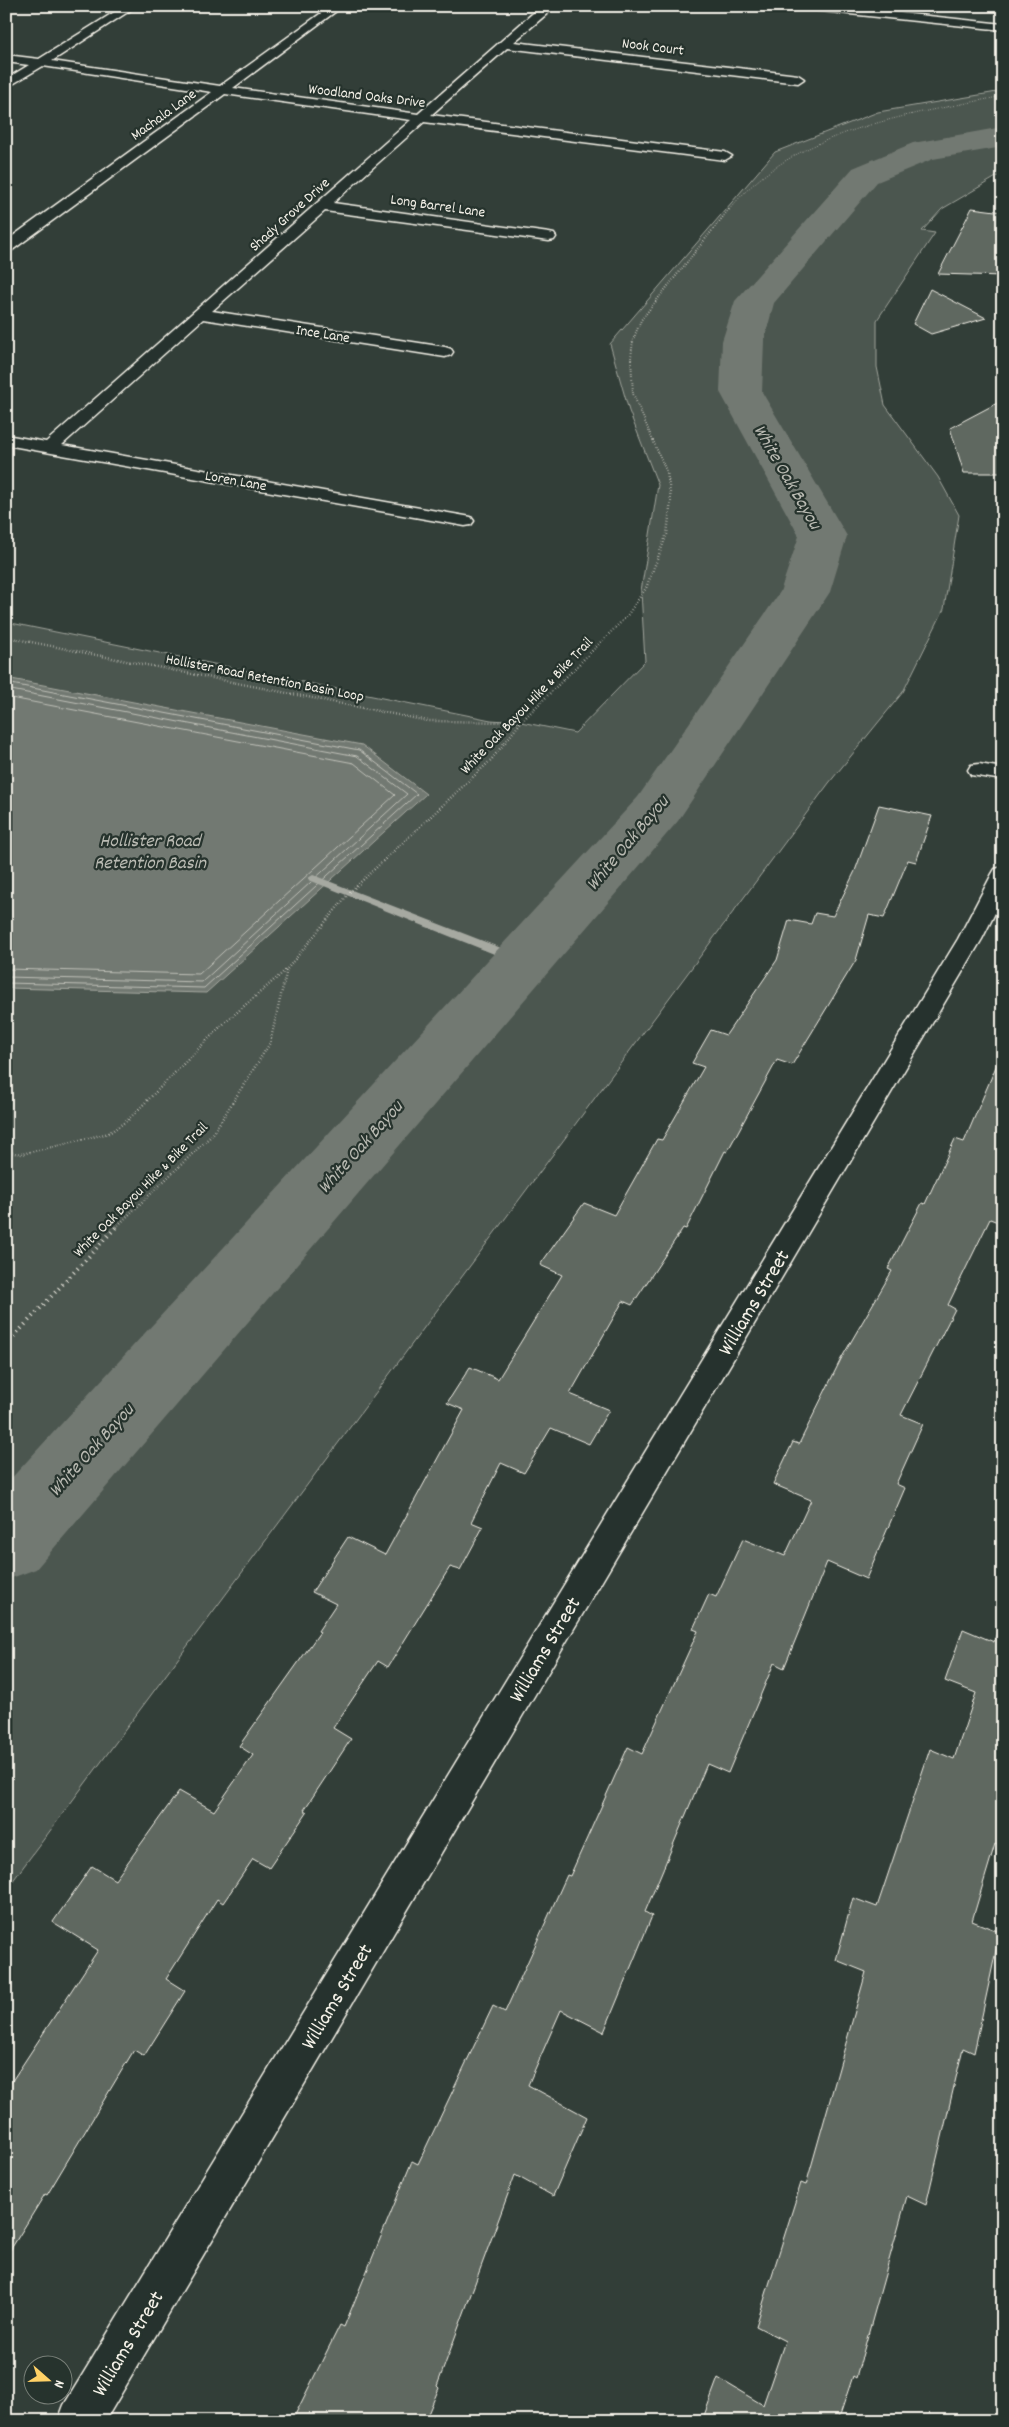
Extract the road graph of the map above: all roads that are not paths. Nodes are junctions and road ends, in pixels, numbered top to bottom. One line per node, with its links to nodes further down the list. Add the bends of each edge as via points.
1 (132, 6): 8 (street)
2 (338, 6): 11 (street, Machala Lane)
3 (551, 6): 6 (street, Shady Grove Drive)
4 (801, 6): 5 (street)
5 (1003, 27)
6 (506, 44): 9 (street, Nook Court); 12 (street, Shady Grove Drive)
7 (6, 58): 8 (street, Woodland Oaks Drive)
8 (42, 62): 10 (street); 11 (street, Woodland Oaks Drive)
9 (798, 79)
10 (6, 84)
11 (223, 90): 12 (street, Woodland Oaks Drive); 16 (street, Machala Lane)
12 (422, 118): 13 (street, Woodland Oaks Drive); 14 (street, Shady Grove Drive)
13 (726, 156)
14 (322, 206): 15 (street, Long Barrel Lane); 17 (street, Shady Grove Drive)
15 (549, 237)
16 (6, 248)
17 (200, 314): 18 (street, Ince Lane); 20 (street, Shady Grove Drive)
18 (446, 352)
19 (6, 440): 20 (street, Loren Lane)
20 (50, 447): 21 (street, Loren Lane)
21 (465, 521)
22 (979, 770): 23 (street)
23 (1003, 774)
24 (1003, 874): 25 (street, Williams Street, via 970,940)
25 (80, 2421)

